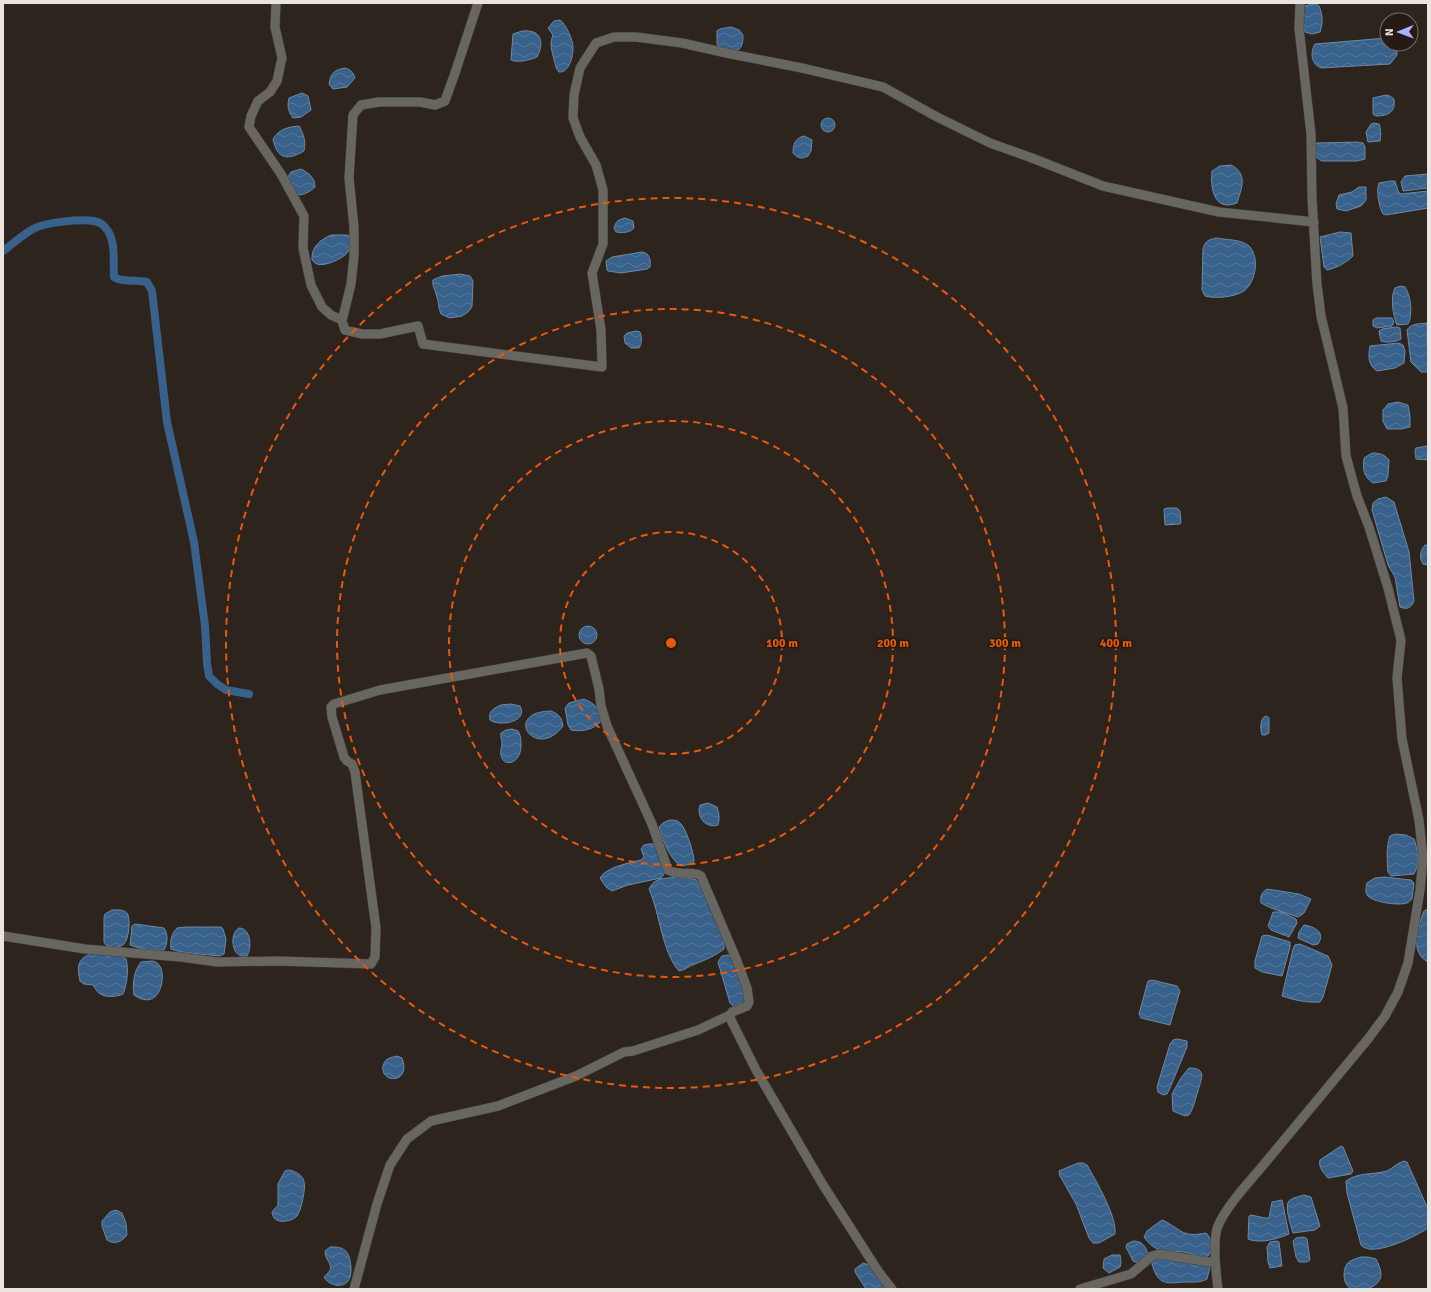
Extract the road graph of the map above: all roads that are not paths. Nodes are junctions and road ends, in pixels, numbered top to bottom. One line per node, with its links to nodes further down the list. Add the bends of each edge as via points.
1 (276, 3): 5 (street, via 275,27 282,58 277,81 270,92 258,101 249,127 281,174 304,216 303,248 311,284 322,307)
2 (478, 3): 5 (street, via 444,100 435,105 420,102 379,102 361,105 354,115 349,178 354,256 351,284)
3 (1300, 3): 4 (street, via 1299,28 1311,134)
4 (1314, 222): 5 (street, via 1219,212 1103,186 990,143 883,87 682,43 636,37 614,38 596,43 580,68 574,95 573,118 580,137 596,165 603,190 603,244 592,273 601,330 602,367 423,344 418,326 380,334 362,334 345,330); 6 (street, via 1322,316 1343,408 1346,456 1388,588 1401,640 1397,678 1402,738)
5 (342, 320)
6 (1418, 815): 7 (street); 10 (street, via 1423,858 1420,890 1408,963 1398,992 1368,1039 1224,1215 1218,1226)
7 (1428, 817)
8 (3, 936): 9 (street, via 85,949 217,962 370,964 375,957 376,928 355,772 352,764 344,757 331,707 380,690 587,653 591,656 607,726 652,824 668,870 678,874 697,873 701,876 737,961 747,988 749,1002 747,1006)
9 (730, 1015): 11 (street, via 698,1030 624,1052 576,1076 498,1106 431,1121 407,1139 390,1165); 12 (street, via 756,1070 823,1185)
10 (1215, 1263): 13 (street, via 1159,1254 1152,1256 1131,1274); 14 (street)
11 (354, 1289)
12 (892, 1289)
13 (1080, 1289)
14 (1218, 1289)

